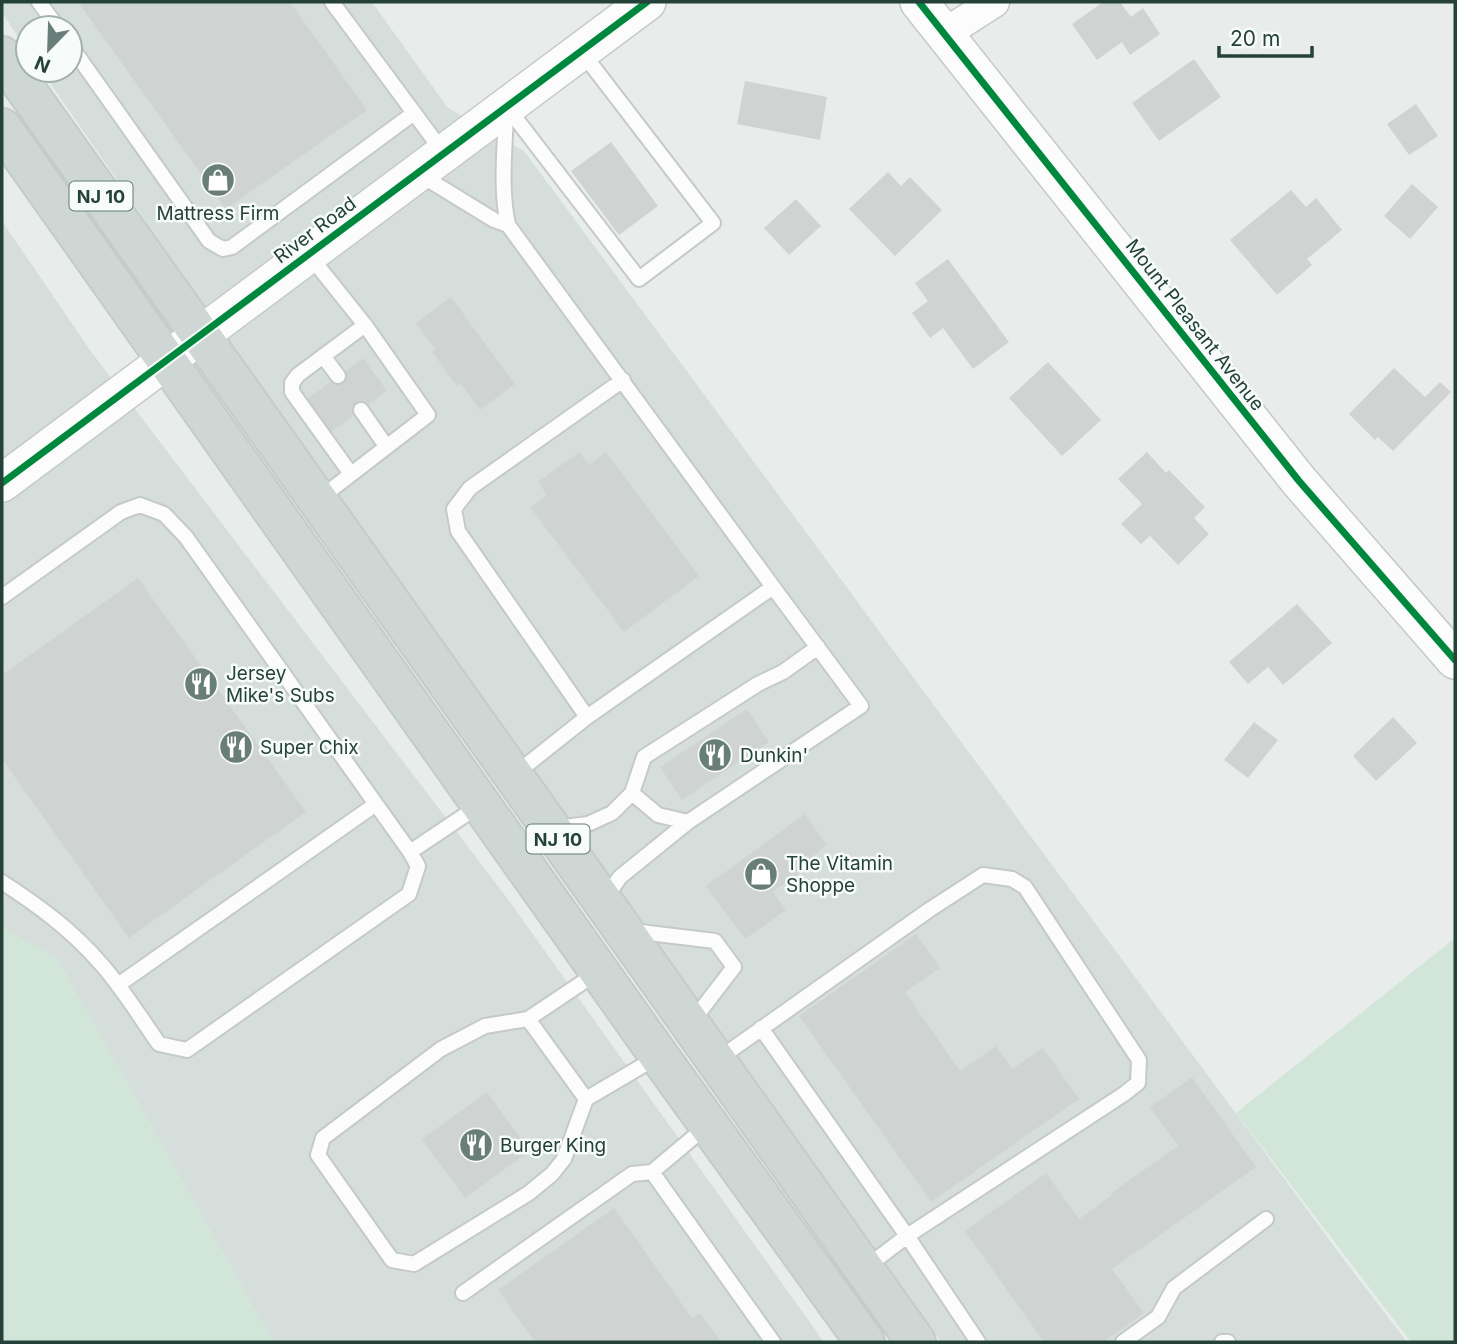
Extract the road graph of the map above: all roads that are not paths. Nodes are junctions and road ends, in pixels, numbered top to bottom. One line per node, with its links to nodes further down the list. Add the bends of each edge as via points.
1 (332, 2): 10 (lane)
2 (647, 2): 6 (street, River Road, via 615,18)
3 (919, 2): 5 (street, Mount Pleasant Avenue)
4 (994, 2): 5 (street)
5 (944, 34): 29 (street, Mount Pleasant Avenue, via 1299,481)
6 (581, 51): 9 (street, River Road); 9 (lane, via 713,223 639,279)
7 (2, 56): 16 (main road, NJ 10)
8 (84, 65): 10 (lane, via 209,241 223,250)
9 (506, 106): 12 (street, River Road); 13 (lane, via 503,184)
10 (414, 113): 12 (lane)
11 (2, 128): 18 (main road, NJ 10)
12 (430, 163): 13 (lane, via 494,220); 14 (street, River Road)
13 (508, 225): 20 (lane)
14 (309, 254): 15 (lane); 16 (street, River Road)
15 (365, 326): 17 (lane); 22 (lane, via 428,415)
16 (200, 335): 18 (street, River Road); 25 (main road, NJ 10)
17 (323, 356): 19 (lane); 23 (lane, via 298,375 292,392)
18 (167, 360): 24 (street, River Road); 34 (main road, NJ 10)
19 (338, 376)
20 (622, 380): 26 (lane); 30 (lane, via 470,488 454,509 457,531)
21 (361, 410): 22 (lane)
22 (386, 446): 23 (lane)
23 (351, 474): 25 (lane)
24 (2, 483)
25 (317, 500): 31 (main road, NJ 10)
26 (773, 587): 28 (lane); 30 (lane)
27 (2, 597): 33 (lane, via 121,512 140,505 164,514 186,537)
28 (818, 647): 32 (lane, via 644,757); 35 (lane, via 861,706)
29 (1455, 660)
30 (587, 717): 31 (lane)
31 (513, 776): 36 (main road, NJ 10)
32 (632, 793): 35 (lane, via 658,815); 36 (lane, via 612,813 588,824)
33 (376, 804): 37 (lane); 41 (lane)
34 (481, 804): 37 (lane); 40 (main road, NJ 10)
35 (688, 822): 39 (lane, via 620,877)
36 (551, 828): 39 (main road, NJ 10)
37 (410, 852): 41 (lane, via 418,866 409,894 187,1050 159,1044)
38 (2, 882): 41 (lane, via 72,933)
39 (612, 916): 43 (main road, NJ 10); 43 (lane, via 715,941 734,967)
40 (599, 971): 42 (lane); 45 (main road, NJ 10)
41 (118, 985)
42 (528, 1019): 47 (lane); 47 (lane, via 485,1026 441,1049 323,1139 318,1155 392,1260 414,1264 552,1174 564,1159)
43 (691, 1025): 46 (main road, NJ 10)
44 (761, 1028): 46 (lane); 51 (lane); 51 (lane, via 983,875 1012,879 1025,887 1139,1060 1138,1083)
45 (659, 1056): 47 (lane); 48 (main road, NJ 10)
46 (716, 1061): 52 (main road, NJ 10)
47 (586, 1099)
48 (709, 1124): 49 (lane); 55 (main road, NJ 10)
49 (652, 1172): 53 (lane, via 632,1174); 54 (lane)
50 (1266, 1219): 58 (lane, via 1174,1289 1158,1317)
51 (908, 1236): 52 (lane); 57 (lane)
52 (864, 1269): 56 (main road, NJ 10)
53 (463, 1293)
54 (773, 1342)
55 (865, 1342)
56 (916, 1342)
57 (978, 1342)
58 (1124, 1342)
59 (1222, 1342): 60 (lane)
60 (1228, 1342)

